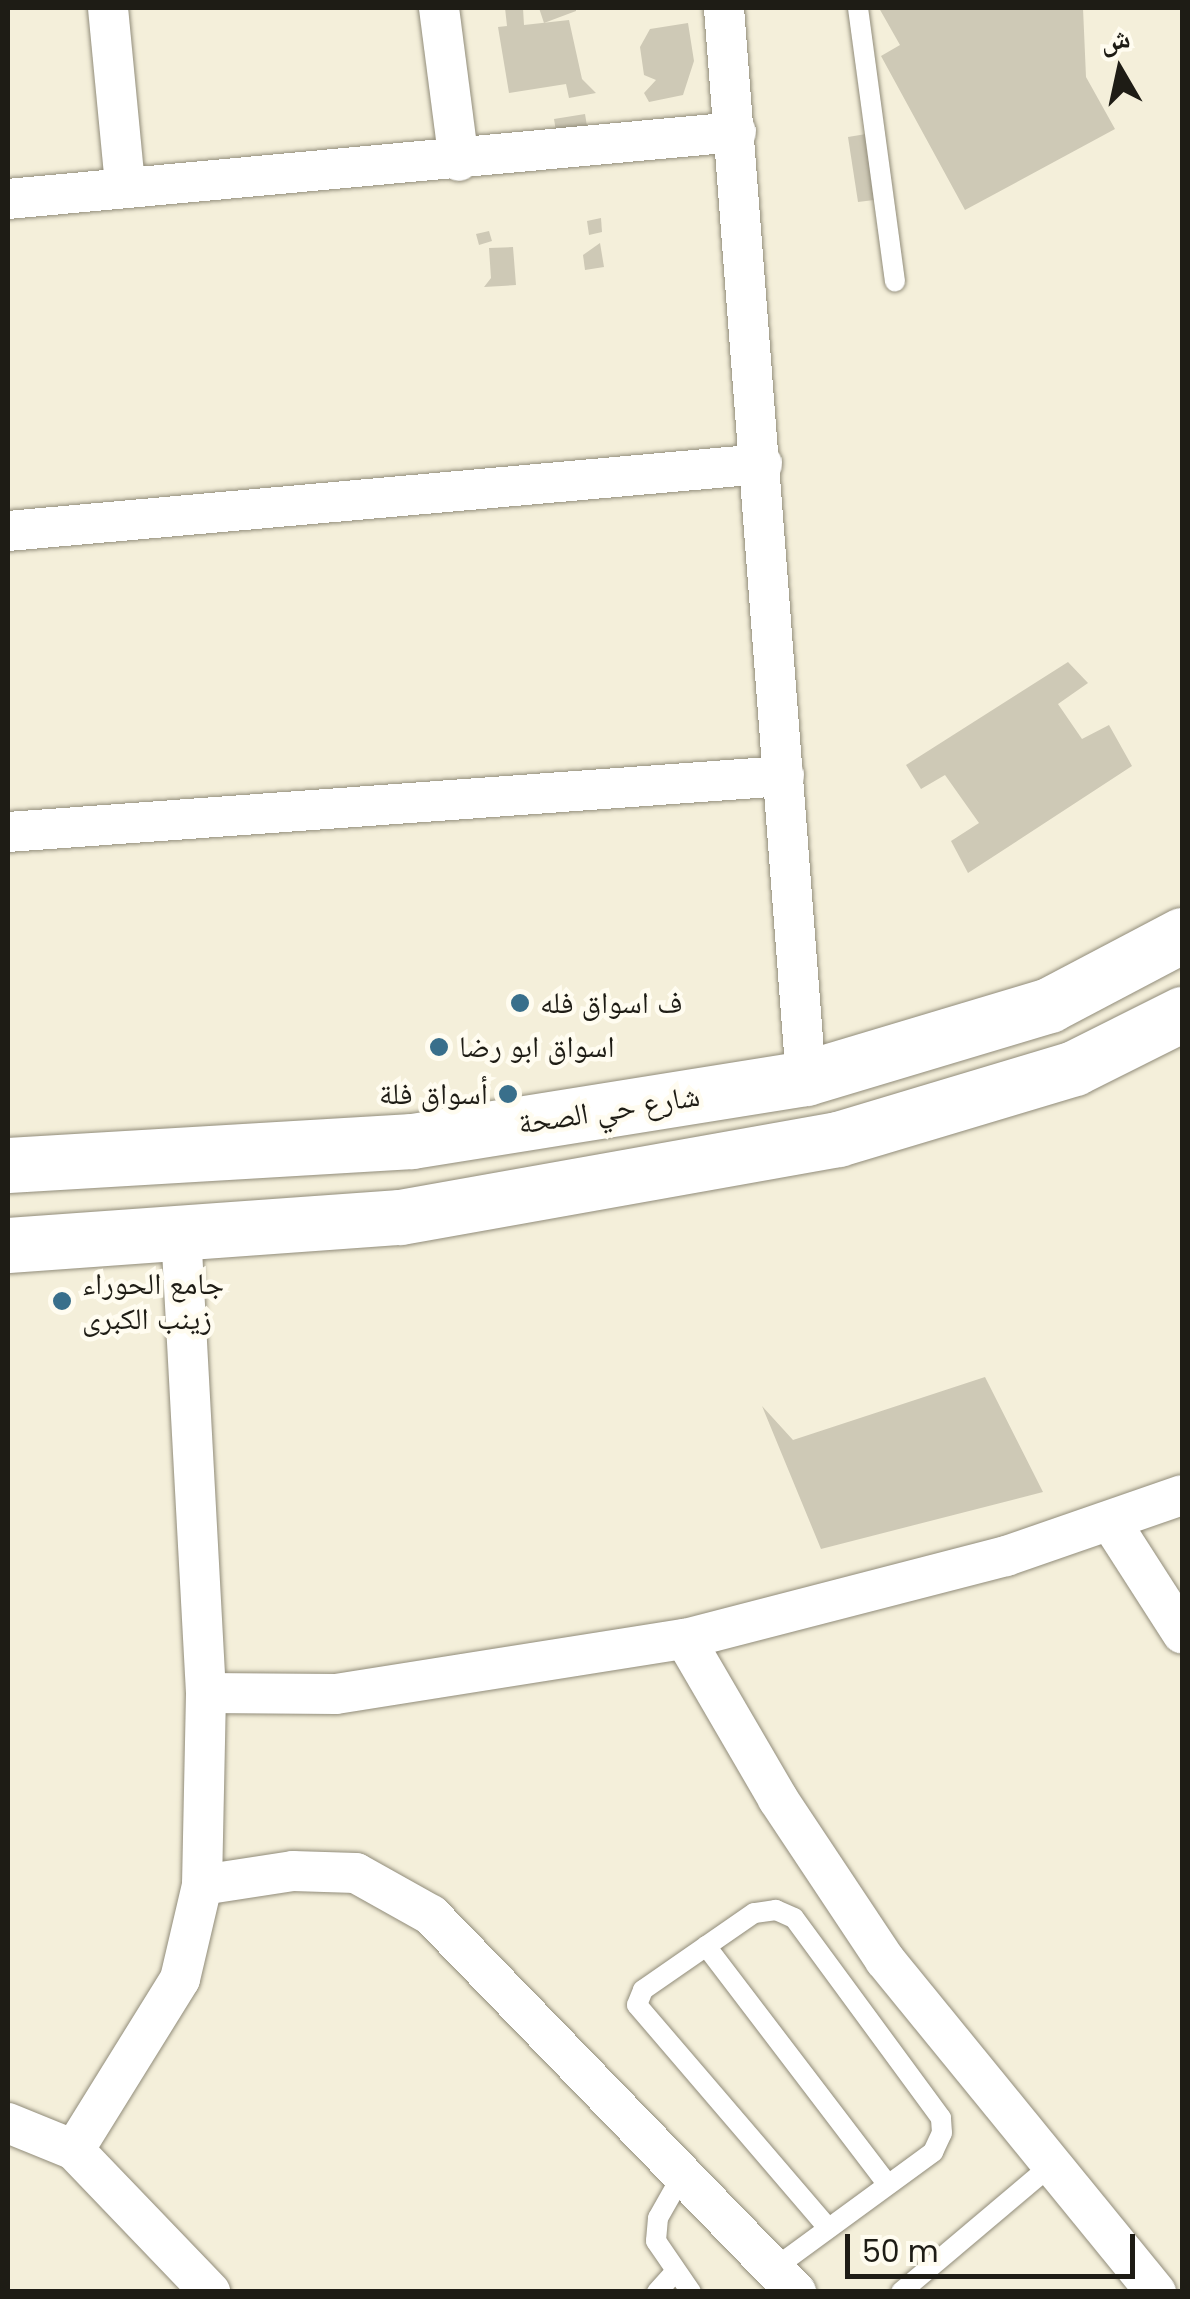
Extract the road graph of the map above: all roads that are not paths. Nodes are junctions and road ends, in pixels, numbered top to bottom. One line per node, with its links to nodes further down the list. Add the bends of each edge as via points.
1 (108, 8): 7 (street)
2 (439, 8): 6 (street)
3 (724, 8): 5 (street)
4 (858, 8): 9 (lane)
5 (736, 132): 6 (street); 10 (street)
6 (459, 161): 7 (street)
7 (126, 184): 8 (street)
8 (8, 199)
9 (896, 282)
10 (762, 464): 11 (street); 12 (street)
11 (8, 531)
12 (784, 776): 13 (street); 16 (street)
13 (8, 832)
14 (1182, 935): 16 (main road, شارع حي الصحة, via 1049,1005)
15 (1182, 1014): 20 (main road, via 1074,1068 838,1138)
16 (806, 1078): 17 (main road, شارع حي الصحة)
17 (412, 1141): 18 (main road, شارع حي الصحة); 20 (main road, via 395,1147 376,1174 377,1192)
18 (292, 1151): 19 (main road, شارع حي الصحة); 21 (main road, via 318,1169 324,1198 306,1224)
19 (8, 1166)
20 (400, 1217): 21 (main road)
21 (292, 1230): 22 (main road)
22 (182, 1235): 23 (main road); 28 (street)
23 (8, 1246)
24 (1182, 1495): 25 (street)
25 (1112, 1524): 26 (street); 27 (street)
26 (1182, 1633)
27 (684, 1639): 28 (street, via 336,1694); 33 (street, via 830,1880)
28 (206, 1694): 29 (street)
29 (202, 1885): 32 (street, via 180,1978); 34 (street, via 293,1871 356,1873 431,1915)
30 (706, 1946): 35 (lane); 35 (lane, via 754,1912 776,1910 794,1918 940,2118 932,2152); 36 (lane, via 644,1990 638,2005)
31 (8, 2122): 32 (street)
32 (74, 2150): 39 (street)
33 (1049, 2167): 42 (lane); 43 (street)
34 (684, 2172): 37 (lane, via 658,2218 656,2241); 38 (street)
35 (888, 2185): 36 (lane)
36 (828, 2228): 38 (lane)
37 (674, 2273): 40 (lane); 41 (lane)
38 (786, 2279)
39 (210, 2292)
40 (657, 2292)
41 (691, 2292)
42 (901, 2292)
43 (1156, 2292)

